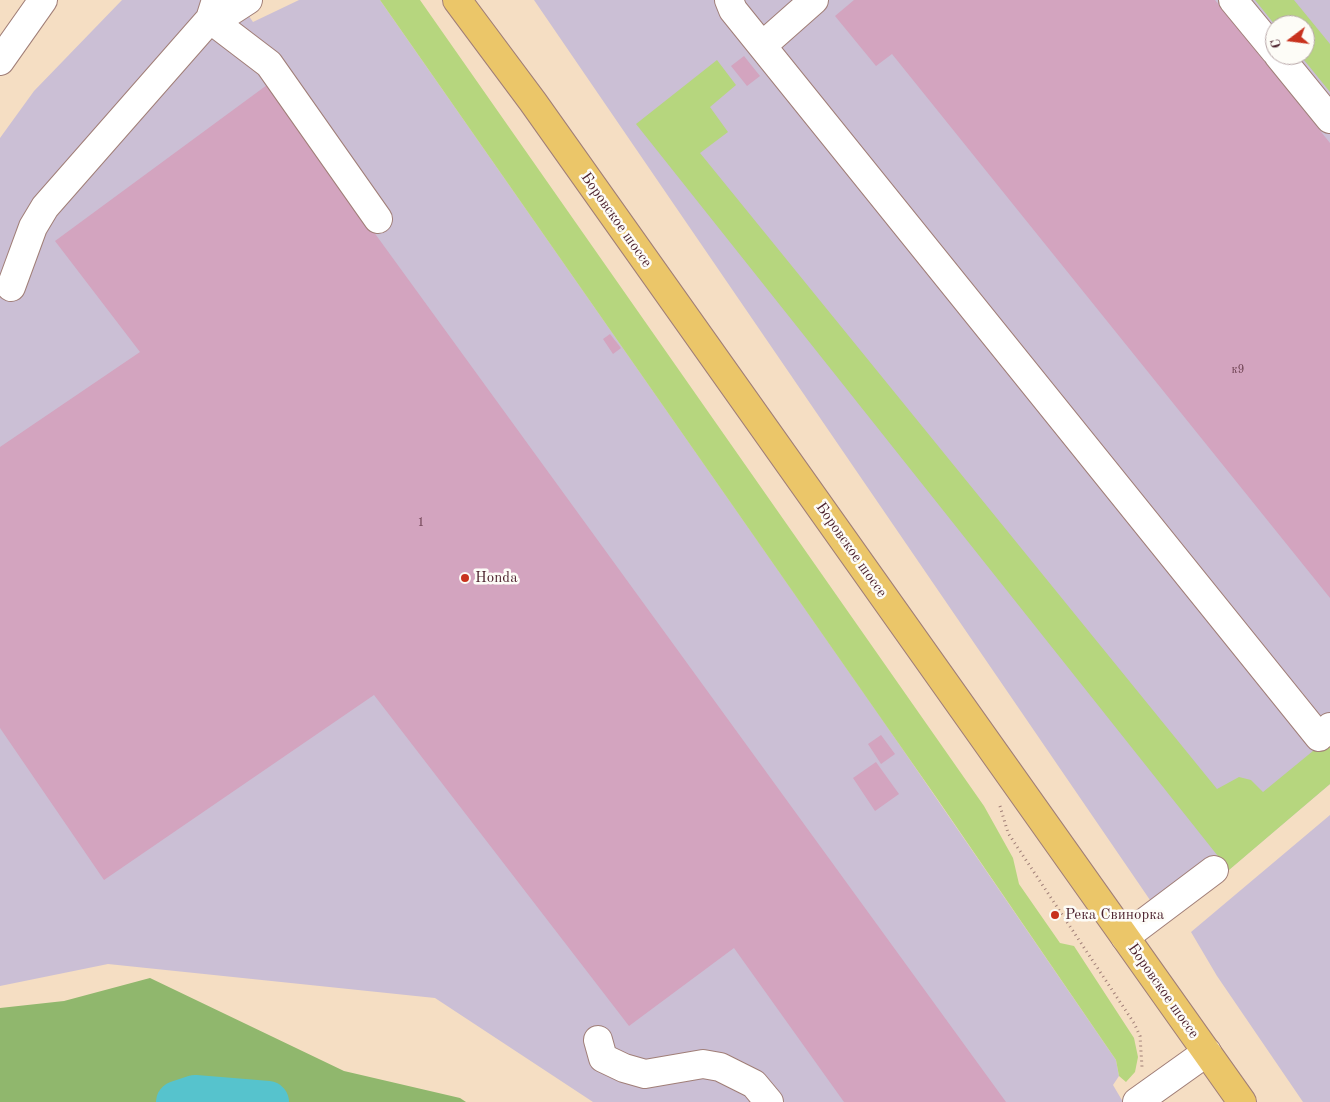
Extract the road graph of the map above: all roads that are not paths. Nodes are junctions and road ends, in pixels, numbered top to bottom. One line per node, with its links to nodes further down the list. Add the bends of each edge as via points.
1 (43, 0): 10 (street)
2 (248, 0): 7 (street, via 228,13)
3 (457, 0): 17 (main road, Боровское шоссе, via 533,102)
4 (729, 0): 9 (street, via 733,10)
5 (814, 0): 9 (street)
6 (1233, 0): 8 (street)
7 (213, 9): 13 (street, via 269,64); 14 (street, via 45,208 33,227)
8 (1265, 39)
9 (762, 46): 15 (street, via 1319,737)
10 (0, 61)
11 (1286, 65): 12 (street)
12 (1330, 119)
13 (378, 220)
14 (10, 287)
15 (1330, 728)
16 (1214, 870): 17 (street)
17 (1125, 937): 19 (main road, Боровское шоссе)
18 (598, 1040): 21 (street, via 603,1058 624,1068 645,1074 702,1064 720,1067 754,1084)
19 (1207, 1052): 20 (street); 22 (main road, Боровское шоссе)
20 (1141, 1099)
21 (769, 1102)
22 (1242, 1102)

